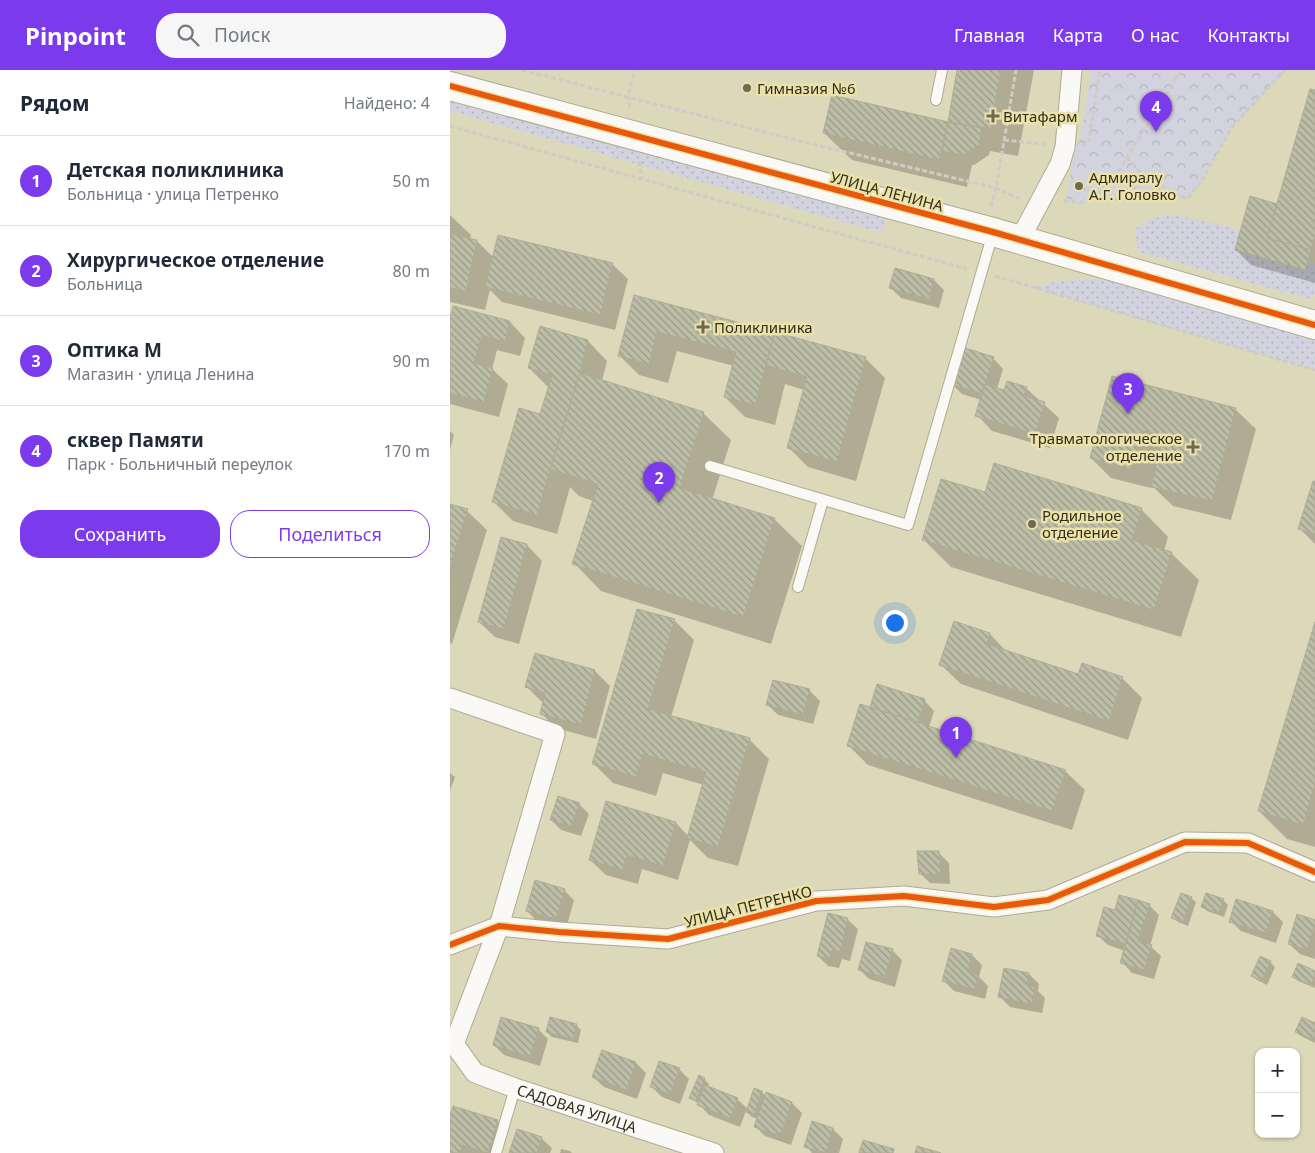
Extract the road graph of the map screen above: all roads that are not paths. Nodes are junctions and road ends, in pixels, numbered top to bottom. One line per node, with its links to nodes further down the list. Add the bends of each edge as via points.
1 (942, 70): 4 (lane)
2 (1072, 70): 6 (street, via 1065,146 1060,164)
3 (450, 86): 5 (street, УЛИЦА ЛЕНИНА)
4 (936, 100)
5 (993, 232): 6 (street, УЛИЦА ЛЕНИНА); 9 (lane, via 908,525)
6 (1020, 239): 7 (street, УЛИЦА ЛЕНИНА)
7 (1315, 325)
8 (710, 466): 9 (lane)
9 (823, 500): 10 (lane)
10 (798, 587)
11 (450, 698): 13 (street, via 555,734)
12 (1315, 872): 13 (street, УЛИЦА ПЕТРЕНКО, via 1248,843 1185,842 1048,900 994,906 904,896 816,901 668,938)
13 (499, 926): 14 (street); 15 (street, САДОВАЯ УЛИЦА, via 454,1044 474,1073)
14 (450, 945)
15 (515, 1088): 16 (lane); 17 (street, САДОВАЯ УЛИЦА)
16 (496, 1153)
17 (714, 1153)

